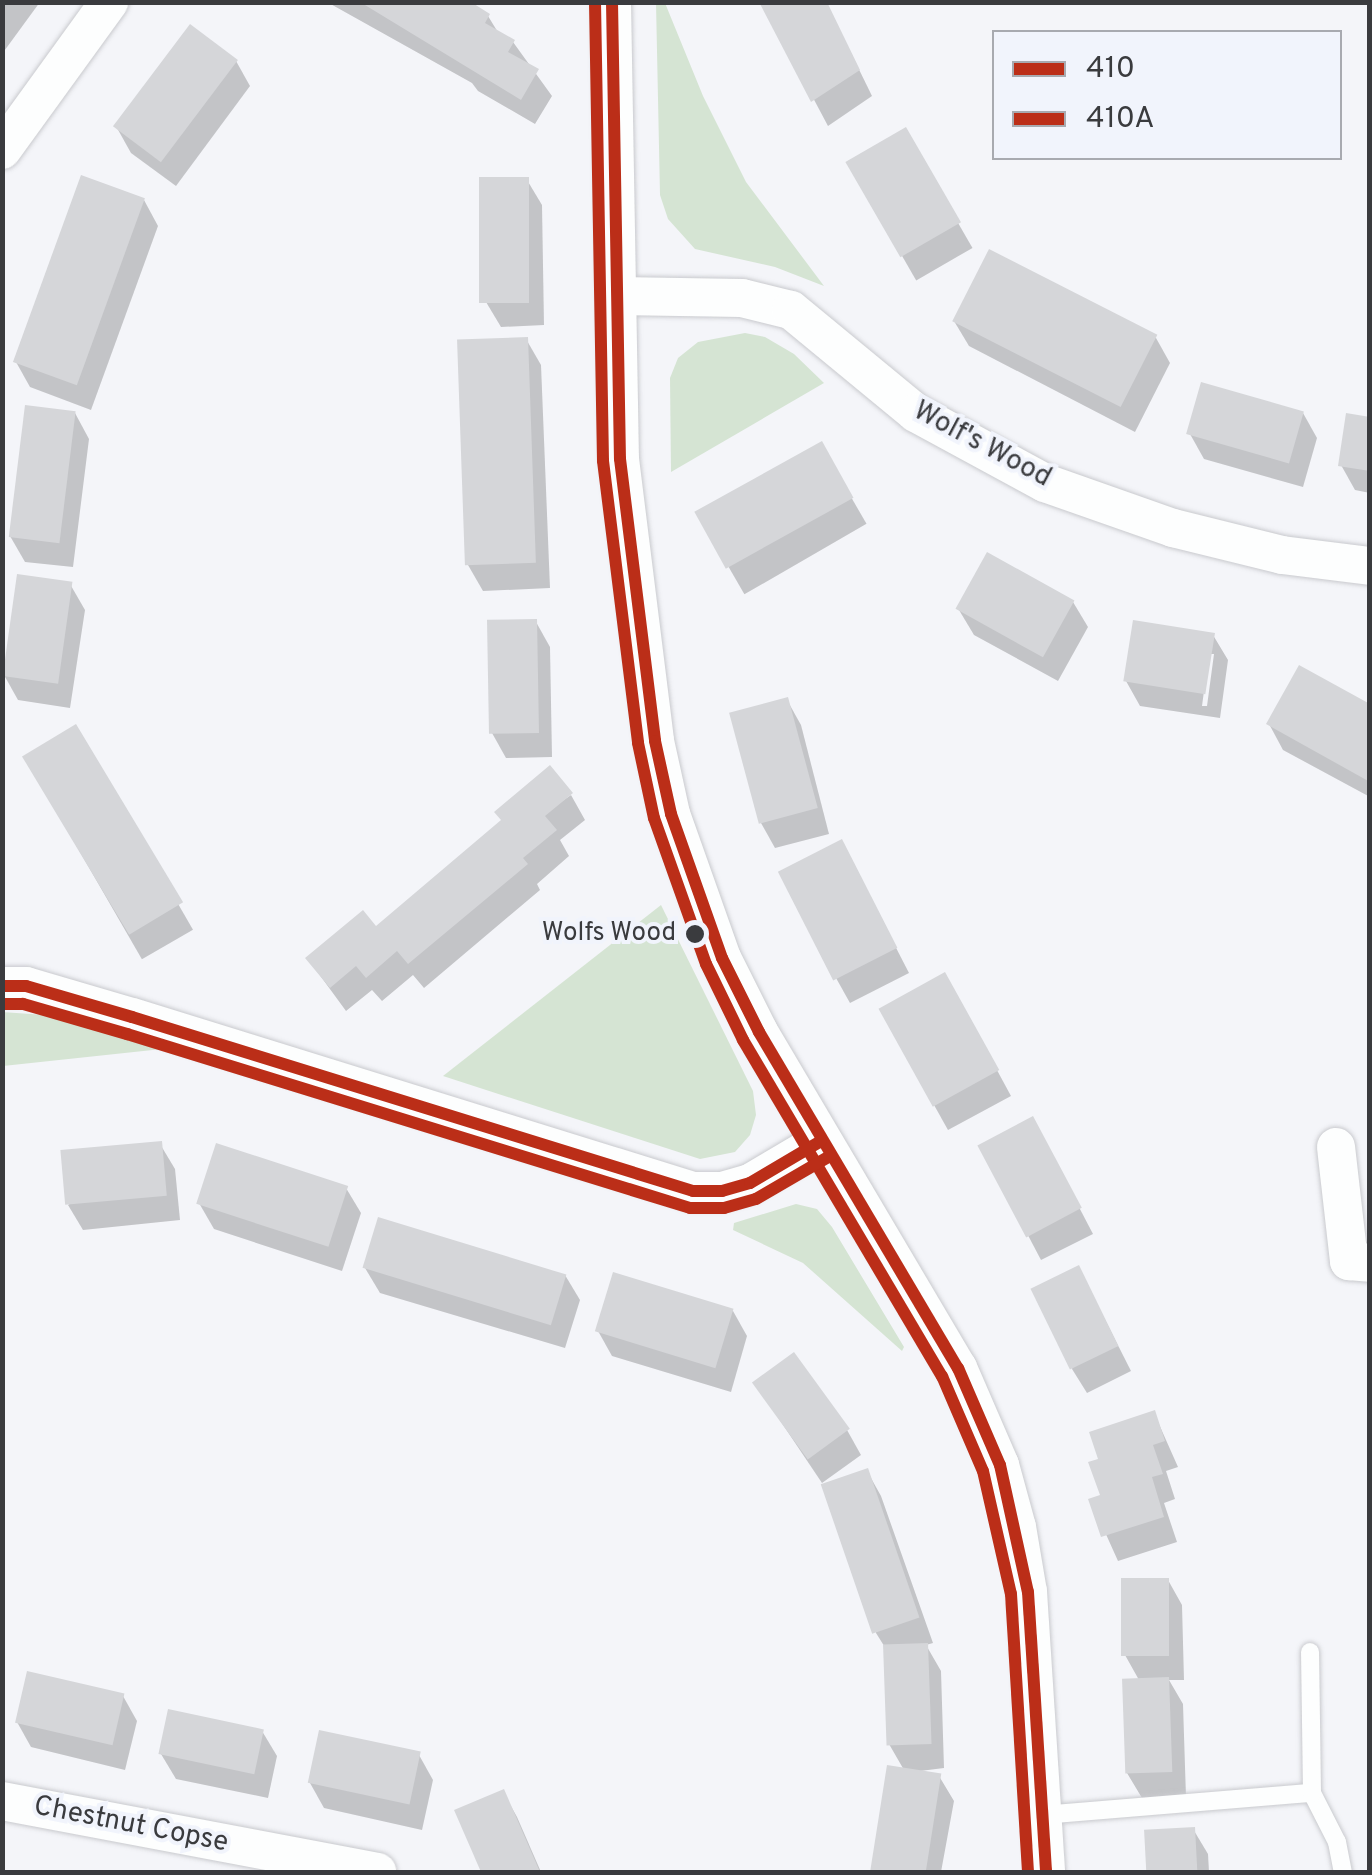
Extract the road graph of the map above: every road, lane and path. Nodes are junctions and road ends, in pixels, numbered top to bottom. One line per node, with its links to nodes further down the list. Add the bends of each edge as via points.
1 (108, 2): 3 (street)
2 (612, 2): 4 (street)
3 (2, 150)
4 (618, 296): 5 (street, Wolf's Wood, via 742,298 790,310 916,412 1046,482 1173,528 1282,555); 7 (street, via 620,458 655,741 671,814 722,958)
5 (1370, 566)
6 (2, 986): 7 (street, via 26,986 132,1016 693,1190 750,1183)
7 (821, 1141): 13 (street, via 958,1368 1000,1465 1028,1592)
8 (1336, 1146): 9 (street, via 1349,1260)
9 (1370, 1263)
10 (1310, 1652): 11 (lane)
11 (1312, 1793): 13 (lane); 16 (lane, via 1337,1842)
12 (2, 1801): 14 (street, Chestnut Copse)
13 (1042, 1815): 15 (street)
14 (377, 1872)
15 (1046, 1872)
16 (1343, 1872)

